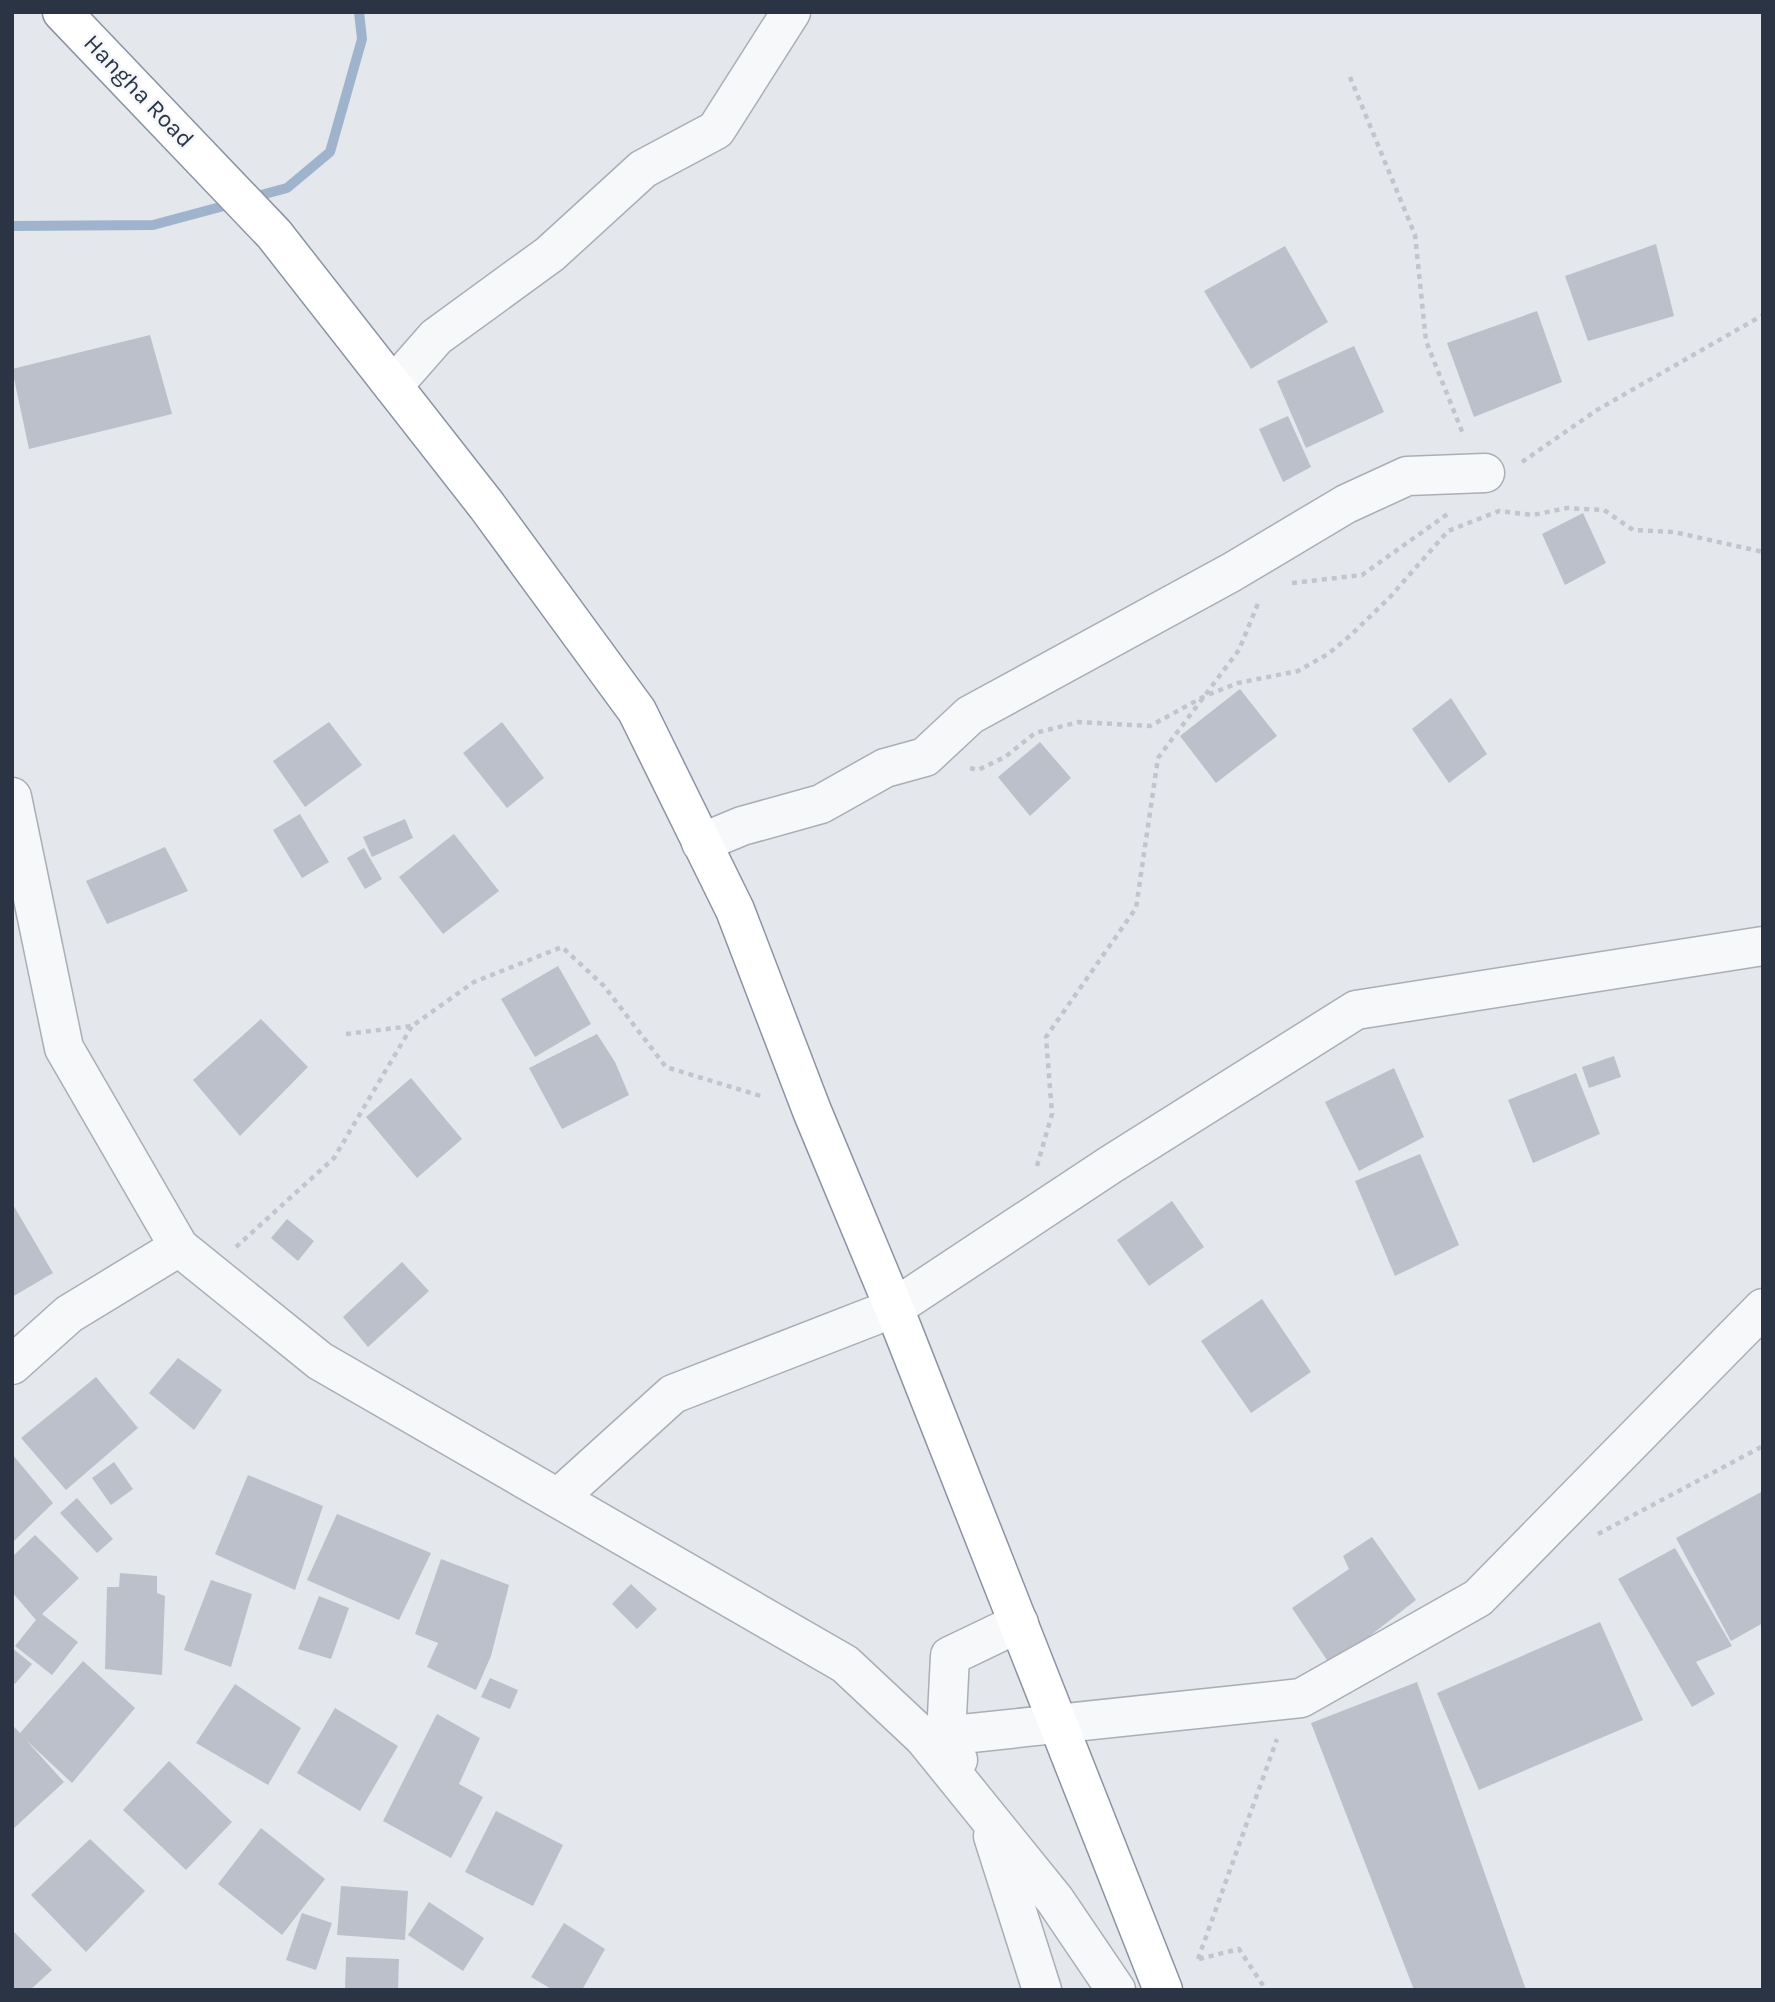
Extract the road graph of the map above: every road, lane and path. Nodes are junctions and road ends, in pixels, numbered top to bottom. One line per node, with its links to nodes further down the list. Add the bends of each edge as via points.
1 (62, 12): 5 (highway, Hangha Road, via 275,234)
2 (791, 12): 5 (street, via 716,130 643,169 550,254 436,337)
3 (1350, 77): 6 (path, via 1415,235 1426,341 1459,428)
4 (1763, 315): 6 (path)
5 (393, 386): 13 (highway, Hangha Road, via 637,711)
6 (1488, 478): 8 (path, via 1362,575); 11 (street, via 1407,476 1346,504 1232,572 970,715)
7 (1763, 552): 10 (path, via 1675,532 1633,530 1604,510 1567,508 1533,515 1499,511 1448,531 1390,597 1328,654 1298,671)
8 (1279, 584)
9 (1260, 598): 10 (path, via 1239,650)
10 (1205, 695): 11 (path, via 1150,726 1079,722 1035,733 1006,757 978,770); 18 (path, via 1158,758 1136,908 1046,1037 1052,1114)
11 (925, 757): 13 (street, via 885,768 821,804 742,826)
12 (12, 797): 19 (street, via 64,1048)
13 (702, 843): 17 (highway, Hangha Road, via 735,910)
14 (1763, 946): 18 (street, via 1356,1010)
15 (412, 1026): 16 (path); 17 (path, via 474,982 562,947 604,986 666,1066); 20 (path, via 334,1158)
16 (346, 1034)
17 (812, 1111): 21 (highway, Hangha Road)
18 (1021, 1224): 21 (street)
19 (179, 1247): 20 (street); 23 (street, via 69,1314)
20 (210, 1272): 25 (street, via 320,1361)
21 (894, 1308): 25 (street, via 673,1394); 27 (highway, Hangha Road)
22 (1763, 1308): 28 (street, via 1478,1598 1301,1698)
23 (12, 1365)
24 (1763, 1446): 26 (path)
25 (558, 1498): 30 (street, via 845,1664)
26 (1597, 1535)
27 (1019, 1623): 28 (highway, Hangha Road); 30 (street, via 950,1656)
28 (1059, 1723): 30 (street); 33 (highway, Hangha Road)
29 (1282, 1728): 32 (path)
30 (935, 1737): 31 (street)
31 (986, 1814): 34 (street); 35 (street, via 1055,1900)
32 (1198, 1959): 33 (path); 36 (path, via 1239,1949)
33 (1160, 1982)
34 (1042, 1990)
35 (1116, 1990)
36 (1266, 1990)

